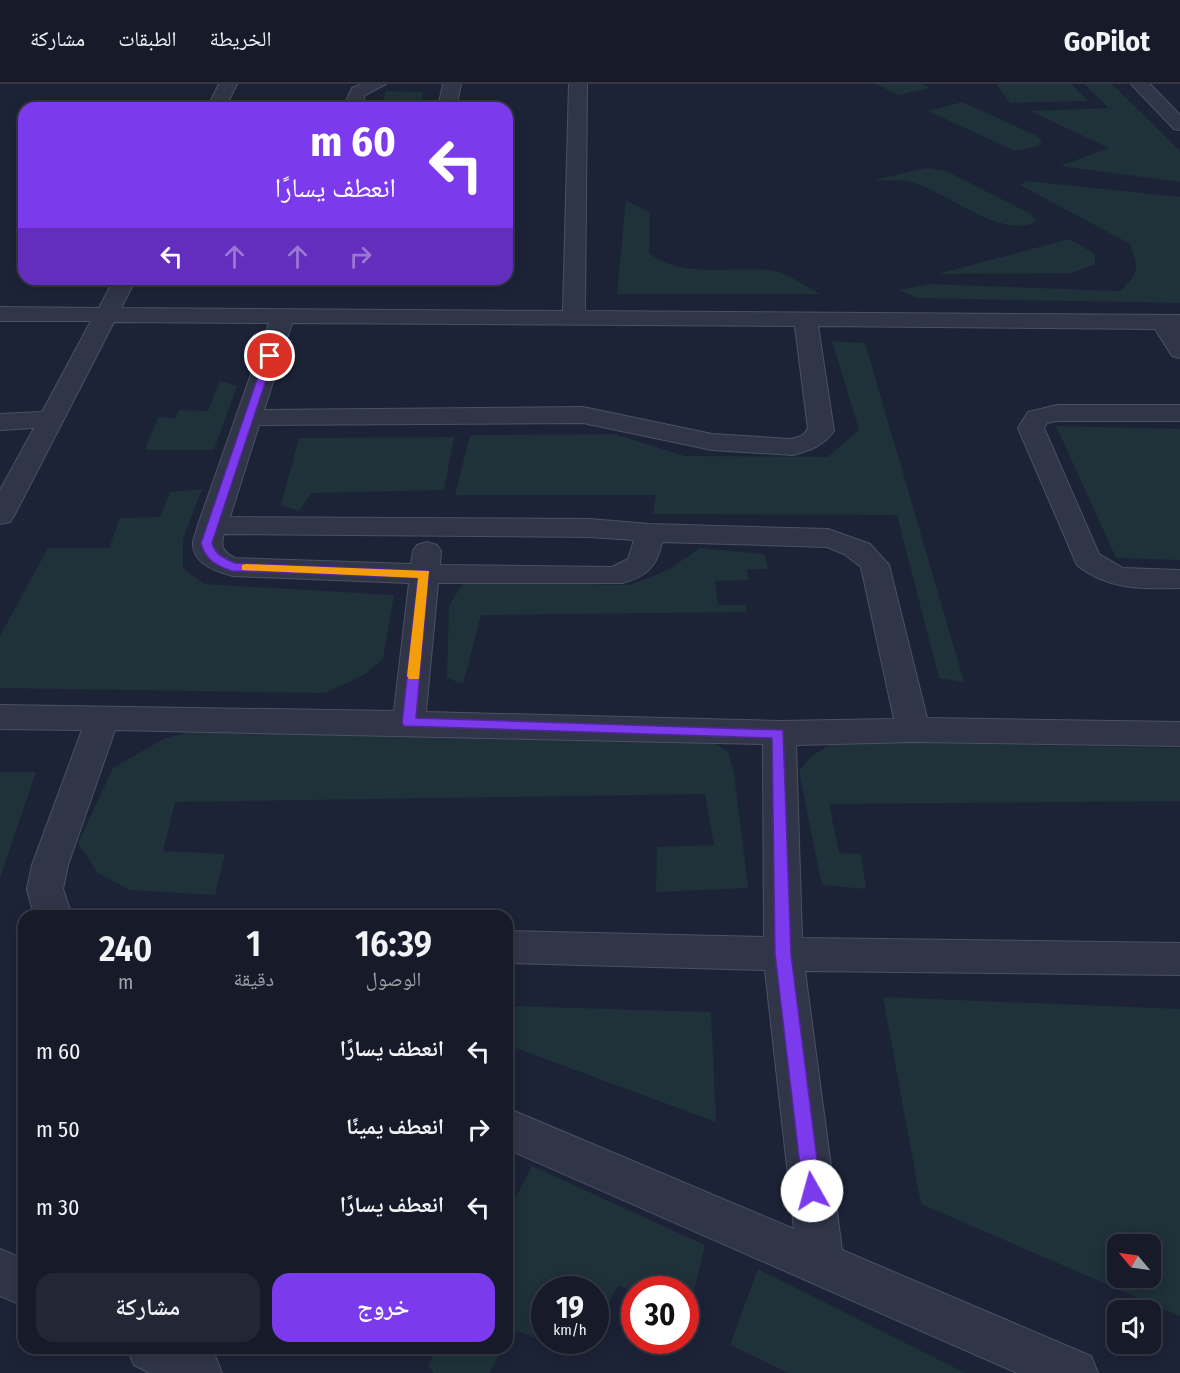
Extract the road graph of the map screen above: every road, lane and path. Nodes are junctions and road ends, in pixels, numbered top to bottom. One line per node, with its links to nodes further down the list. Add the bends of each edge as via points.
1 (228, 84): 6 (street)
2 (377, 84): 7 (street, via 358,92)
3 (452, 84): 8 (street)
4 (578, 84): 14 (street)
5 (1140, 84): 9 (street)
6 (219, 102)
7 (354, 102)
8 (448, 102)
9 (1180, 125)
10 (122, 285): 12 (street)
11 (0, 314): 12 (street)
12 (106, 314): 13 (street); 20 (street)
13 (283, 315): 14 (street); 19 (street)
14 (573, 316): 15 (street)
15 (805, 319): 16 (street); 19 (street, via 821,431 811,441 793,447 712,442 583,415)
16 (1171, 322): 17 (street)
17 (1180, 351)
18 (1180, 413): 27 (street, via 1057,413 1037,417 1031,428 1087,559 1119,577)
19 (249, 418): 23 (street)
20 (50, 419): 21 (street); 22 (street)
21 (0, 422)
22 (0, 516)
23 (212, 525): 24 (street); 26 (street, via 208,551 232,567)
24 (430, 529): 25 (street, via 590,528); 26 (street)
25 (649, 532): 26 (street, via 644,559 633,571 623,574); 31 (street, via 828,538 868,556 875,565)
26 (424, 574): 30 (street)
27 (1180, 579)
28 (0, 717): 29 (street)
29 (103, 718): 30 (street); 34 (street, via 50,864 45,889)
30 (409, 723): 32 (street)
31 (914, 730): 32 (street); 33 (street)
32 (779, 733): 36 (street)
33 (1180, 734)
34 (51, 910)
35 (513, 947): 36 (street)
36 (783, 954): 37 (street); 39 (street)
37 (1180, 959)
38 (513, 1131): 39 (street)
39 (821, 1263): 44 (street)
40 (0, 1272): 41 (street)
41 (18, 1280)
42 (162, 1354): 43 (street)
43 (198, 1373)
44 (1074, 1373)

